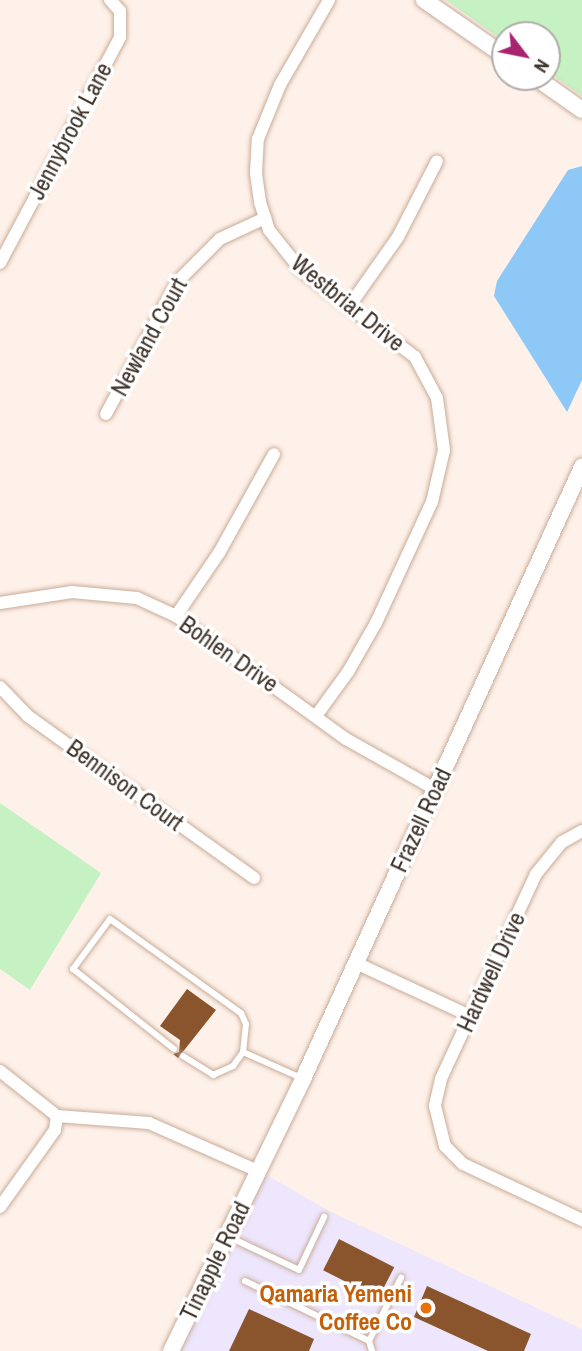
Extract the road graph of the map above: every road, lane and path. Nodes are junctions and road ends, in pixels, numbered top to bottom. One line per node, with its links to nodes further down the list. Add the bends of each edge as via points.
1 (110, 0): 9 (street, Jennybrook Lane, via 120,10 120,37)
2 (329, 0): 8 (street, Westbriar Drive, via 280,85 258,139 256,173)
3 (424, 0): 4 (street)
4 (491, 47)
5 (554, 91): 6 (street)
6 (582, 110)
7 (437, 161): 10 (street, via 397,237)
8 (265, 218): 10 (street, Westbriar Drive, via 300,269); 11 (street, Newland Court, via 220,239 178,281)
9 (0, 263)
10 (350, 305): 17 (street, Westbriar Drive, via 399,342 427,376 444,425 444,450 432,502 376,623)
11 (106, 414)
12 (274, 454): 15 (street, via 219,553)
13 (582, 467): 18 (street, Frazell Road)
14 (0, 603): 15 (street, Bohlen Drive, via 72,592 137,598)
15 (176, 616): 17 (street, Bohlen Drive)
16 (0, 687): 20 (street, Bennison Court, via 29,716)
17 (316, 716): 18 (street, Bohlen Drive, via 346,739)
18 (435, 789): 21 (street, Frazell Road)
19 (582, 831): 22 (street, Hardwell Drive, via 562,842 536,874)
20 (254, 878)
21 (356, 963): 22 (street); 27 (street, Frazell Road)
22 (470, 1016): 32 (street, Hardwell Drive, via 441,1079 435,1105 439,1132 463,1164)
23 (174, 1049): 24 (lane, via 74,969 110,919 241,1013 246,1024)
24 (243, 1052): 25 (lane, via 233,1066 213,1075); 27 (lane)
25 (183, 1056)
26 (0, 1071): 28 (street)
27 (303, 1079): 29 (street, Frazell Road)
28 (58, 1116): 29 (street, via 149,1123); 30 (street, via 55,1130)
29 (258, 1171): 33 (street, Tinapple Road)
30 (0, 1207)
31 (324, 1217): 33 (lane, via 299,1270)
32 (582, 1220)
33 (227, 1236): 37 (street, Tinapple Road)
34 (401, 1278): 36 (lane)
35 (245, 1281): 36 (lane)
36 (369, 1341): 38 (lane)
37 (170, 1351)
38 (372, 1351)

